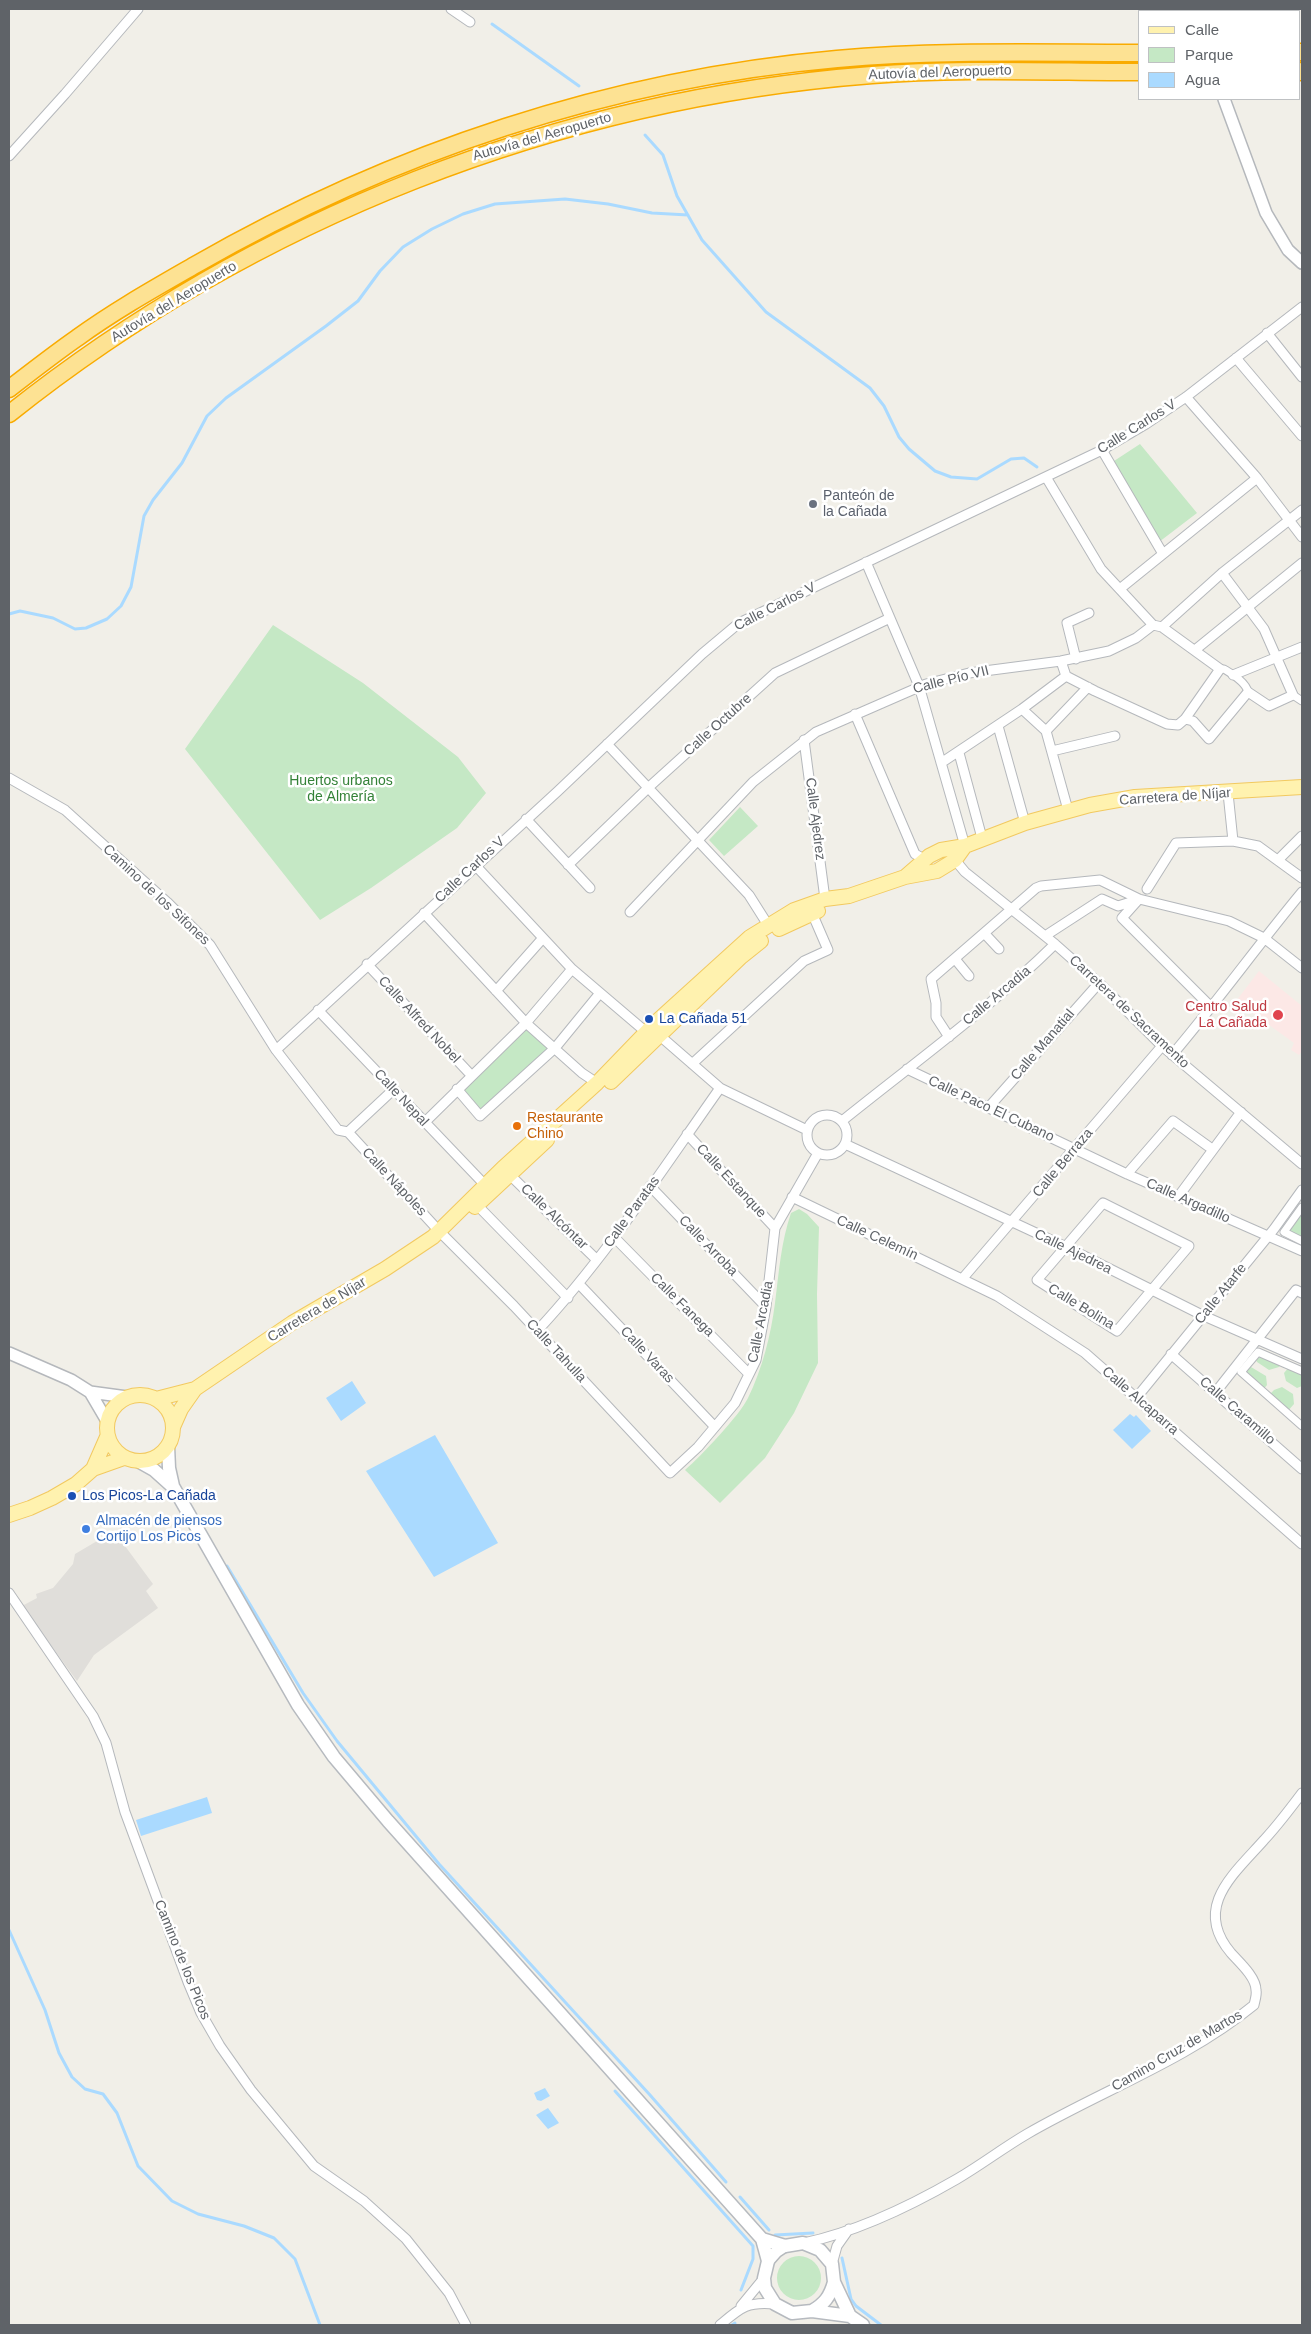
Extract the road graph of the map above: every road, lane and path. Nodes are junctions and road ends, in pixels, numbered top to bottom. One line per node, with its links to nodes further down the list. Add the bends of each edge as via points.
1 (138, 9): 7 (street)
2 (451, 9): 3 (street)
3 (470, 22)
4 (1138, 53): 13 (highway, Autovía del Aeropuerto, via 921,54 784,65 651,88 500,128 395,167 234,242 116,312)
5 (1138, 72): 15 (highway, Autovía del Aeropuerto, via 942,72 847,77 689,100 582,124 518,143 396,188 304,228 248,257 117,335)
6 (1224, 100): 8 (street, via 1266,213 1288,250)
7 (9, 156)
8 (1302, 262)
9 (1302, 307): 10 (street, Calle Carlos V)
10 (1267, 333): 11 (street, Calle Carlos V); 12 (street)
11 (1236, 358): 14 (street, Calle Carlos V); 16 (street)
12 (1302, 377)
13 (9, 389)
14 (1186, 397): 17 (street, Calle Carlos V); 19 (street)
15 (9, 414)
16 (1302, 436)
17 (1102, 450): 18 (street, Calle Carlos V); 23 (street)
18 (1046, 476): 24 (street, Calle Carlos V); 27 (street, via 1092,556)
19 (1257, 478): 21 (street); 23 (street)
20 (1302, 510): 21 (street, Calle Pío VII)
21 (1290, 520): 22 (street); 26 (street, Calle Pío VII)
22 (1302, 537)
23 (1163, 554): 27 (street)
24 (866, 562): 30 (street); 52 (street, Calle Carlos V, via 739,623)
25 (1302, 563): 28 (street)
26 (1222, 573): 28 (street); 31 (street, Calle Pío VII)
27 (1121, 588): 31 (street)
28 (1247, 606): 33 (street); 34 (street, via 1264,629)
29 (1089, 613): 35 (street, via 1067,624)
30 (890, 618): 40 (street); 57 (street, Calle Octubre, via 775,673)
31 (1157, 626): 33 (street); 35 (street, Calle Pío VII, via 1109,651)
32 (1302, 646): 34 (street)
33 (1195, 650): 37 (street)
34 (1277, 657): 39 (street); 43 (street)
35 (1076, 659): 36 (street, Calle Pío VII)
36 (1061, 661): 38 (street); 40 (street, Calle Pío VII, via 969,673)
37 (1220, 669): 39 (street); 47 (street)
38 (1066, 676): 41 (street); 45 (street)
39 (1233, 676): 42 (street)
40 (919, 686): 46 (street, Calle Pío VII); 55 (street)
41 (1088, 687): 47 (street, via 1167,724 1178,725); 49 (street)
42 (1248, 692): 43 (street, via 1269,706); 47 (street, via 1209,739 1193,721)
43 (1293, 695): 44 (street)
44 (1302, 700)
45 (1022, 709): 48 (street); 49 (street)
46 (856, 714): 51 (street, Calle Pío VII); 72 (street, via 915,854)
47 (1185, 719)
48 (998, 726): 54 (street); 62 (street)
49 (1046, 731): 53 (street)
50 (1115, 736): 53 (street)
51 (804, 740): 65 (street, Calle Pío VII, via 753,782); 78 (street, Calle Ajedrez)
52 (607, 744): 57 (street); 61 (street, Calle Carlos V)
53 (1052, 751): 60 (street)
54 (958, 753): 55 (street); 64 (street)
55 (941, 763): 67 (street)
56 (9, 778): 106 (street, Camino de los Sifones, via 65,810 210,944)
57 (649, 787): 65 (street); 71 (street, Calle Octubre)
58 (1302, 787): 59 (main road, Carretera de Níjar)
59 (1228, 793): 60 (main road, Carretera de Níjar, via 1136,797); 66 (street)
60 (1068, 810): 62 (main road, Carretera de Níjar)
61 (526, 819): 70 (street, Calle Carlos V); 71 (street)
62 (1026, 823): 64 (main road, Carretera de Níjar)
63 (1302, 836): 69 (street)
64 (982, 838): 67 (main road, Carretera de Níjar)
65 (698, 840): 81 (street, Calle Pío VII); 84 (street, via 749,895)
66 (1234, 841): 69 (street, via 1258,846); 75 (street, via 1176,843)
67 (965, 846): 68 (main road, Carretera de Níjar)
68 (953, 855): 72 (main road, Carretera de Níjar, via 941,850); 80 (street, Carretera de Sacramento, via 965,872)
69 (1278, 860): 73 (street)
70 (476, 865): 82 (street, Calle Carlos V); 87 (street)
71 (568, 865): 74 (street)
72 (925, 866): 77 (main road, Carretera de Níjar, via 905,877)
73 (1302, 878)
74 (590, 888)
75 (1147, 888)
76 (1302, 892): 88 (street)
77 (849, 896): 78 (main road, Carretera de Níjar); 83 (main road, Carretera de Níjar)
78 (825, 899): 84 (main road, Carretera de Níjar, via 794,910)
79 (1139, 899): 80 (street, via 1100,880 1036,888); 86 (street, via 1118,906 1102,899); 88 (street, via 1229,921); 99 (street, via 1122,918)
80 (1012, 910): 85 (street); 86 (street, Carretera de Sacramento)
81 (630, 912)
82 (424, 913): 92 (street, Calle Carlos V); 97 (street)
83 (812, 913): 102 (main road, Carretera de Níjar, via 754,946); 108 (street, via 828,950 804,962)
84 (768, 925): 102 (main road, Carretera de Níjar, via 734,950)
85 (985, 934): 90 (street); 91 (street)
86 (1046, 936): 89 (street, Carretera de Sacramento)
87 (543, 938): 94 (street); 97 (street)
88 (1264, 938): 93 (street); 99 (street)
89 (1055, 944): 96 (street, Carretera de Sacramento); 103 (street, Calle Arcadia)
90 (999, 949)
91 (955, 959): 95 (street); 103 (street, via 931,979 936,1017)
92 (368, 964): 100 (street, Calle Carlos V); 110 (street, Calle Alfred Nobel)
93 (1302, 968)
94 (572, 970): 98 (street); 101 (street)
95 (969, 976)
96 (1099, 983): 104 (street, Carretera de Sacramento); 115 (street, Calle Manatial)
97 (496, 991): 101 (street)
98 (600, 993): 102 (street); 105 (street)
99 (1212, 1008): 107 (street)
100 (318, 1010): 106 (street, Calle Carlos V); 114 (street, Calle Nepal)
101 (526, 1024): 105 (street); 110 (street)
102 (652, 1033): 108 (street); 111 (main road, Carretera de Níjar); 128 (main road, Carretera de Níjar)
103 (949, 1037): 109 (street, Calle Arcadia)
104 (1162, 1046): 107 (street, Carretera de Sacramento); 123 (street, Calle Berraza)
105 (555, 1048): 111 (street); 113 (street, via 480,1116)
106 (276, 1050): 120 (street, Camino de los Sifones, via 338,1130)
107 (1172, 1055): 116 (street, Carretera de Sacramento)
108 (692, 1064): 112 (street)
109 (907, 1069): 115 (street, Calle Paco El Cubano); 117 (street, Calle Arcadia)
110 (471, 1075): 113 (street)
111 (597, 1083): 129 (main road, Carretera de Níjar)
112 (720, 1088): 119 (street); 121 (street, Calle Paratas)
113 (457, 1089): 118 (street)
114 (393, 1090): 118 (street, Calle Nepal); 120 (street)
115 (988, 1108): 123 (street, Calle Paco El Cubano)
116 (1241, 1112): 124 (street); 126 (street, Carretera de Sacramento)
117 (842, 1121): 119 (street, via 822,1115 810,1123); 122 (street, via 847,1132)
118 (424, 1123): 129 (street, Calle Nepal)
119 (807, 1130): 125 (street, via 809,1144)
120 (348, 1132): 138 (street, Calle Nápoles)
121 (687, 1134): 130 (street, Calle Paratas); 137 (street, Calle Estanque)
122 (845, 1144): 125 (street, via 836,1153); 136 (street, Calle Ajedrea)
123 (1075, 1149): 127 (street, Calle Argadillo); 136 (street, Calle Berraza)
124 (1212, 1149): 127 (street, via 1173,1121); 133 (street)
125 (818, 1153): 132 (street, Calle Arcadia)
126 (1302, 1164)
127 (1126, 1174): 133 (street, Calle Argadillo)
128 (510, 1175): 134 (main road, Carretera de Níjar); 144 (street, Calle Alcóntar)
129 (485, 1185): 138 (main road, Carretera de Níjar)
130 (650, 1186): 140 (street, Calle Paratas); 150 (street, Calle Arroba)
131 (1302, 1190): 139 (street, Calle Atarfe)
132 (792, 1197): 137 (street, Calle Arcadia); 145 (street, Calle Celemín)
133 (1178, 1198): 139 (street, Calle Argadillo)
134 (477, 1205): 138 (main road, Carretera de Níjar); 149 (street)
135 (1302, 1207): 141 (street, via 1284,1232)
136 (1012, 1223): 142 (street, Calle Ajedrea); 145 (street, Calle Berraza)
137 (775, 1228): 150 (street, Calle Arcadia)
138 (439, 1232): 152 (street, Calle Tahulla); 159 (main road, Carretera de Níjar, via 392,1265 277,1333)
139 (1268, 1236): 143 (street, Calle Argadillo); 151 (street, Calle Atarfe)
140 (614, 1237): 144 (street, Calle Paratas); 158 (street, Calle Fanega)
141 (1302, 1241)
142 (1064, 1246): 147 (street, Calle Ajedrea); 147 (street, Calle Bolina, via 1037,1280 1116,1332); 147 (street, via 1103,1203 1189,1246)
143 (1302, 1251)
144 (597, 1260): 146 (street, Calle Paratas)
145 (963, 1278): 163 (street, Calle Alcaparra, via 998,1296 1085,1353)
146 (579, 1284): 149 (street, Calle Paratas); 168 (street, Calle Varas)
147 (1152, 1290): 151 (street, Calle Ajedrea)
148 (1302, 1293): 153 (street, via 1296,1290)
149 (568, 1298): 152 (street, Calle Paratas)
150 (766, 1307): 158 (street, Calle Arcadia, via 756,1360)
151 (1204, 1316): 153 (street, Calle Ajedrea); 155 (street, Calle Atarfe)
152 (537, 1331): 175 (street, Calle Tahulla)
153 (1258, 1340): 156 (street, Calle Ajedrea); 161 (street)
154 (9, 1353): 160 (street, via 71,1380)
155 (1171, 1354): 161 (street, Calle Caramillo); 163 (street, Calle Atarfe)
156 (1302, 1359)
157 (1302, 1371): 166 (street, via 1258,1352 1241,1372)
158 (749, 1374): 168 (street, Calle Arcadia, via 735,1403)
159 (195, 1389): 164 (main road, Carretera de Níjar); 167 (main road, Carretera de Níjar, via 180,1409)
160 (90, 1392): 162 (street); 165 (street)
161 (1215, 1392): 173 (street, Calle Caramillo)
162 (127, 1397): 164 (main road, via 136,1394); 165 (main road, via 114,1407)
163 (1137, 1397): 178 (street, Calle Alcaparra)
164 (156, 1398): 167 (main road, via 168,1410)
165 (107, 1421): 169 (main road)
166 (1302, 1426)
167 (173, 1427): 170 (main road)
168 (715, 1427): 175 (street, Calle Arcadia)
169 (107, 1437): 171 (main road); 174 (main road)
170 (168, 1446): 172 (main road, via 155,1458); 176 (main road)
171 (124, 1458): 172 (main road); 174 (main road)
172 (138, 1462): 176 (main road, via 154,1470)
173 (1302, 1468)
174 (93, 1469): 177 (main road, via 52,1498)
175 (670, 1473)
176 (174, 1488): 182 (main road, via 298,1705 334,1756 388,1821)
177 (9, 1515)
178 (1302, 1544)
179 (9, 1593): 193 (street, Camino de los Picos, via 93,1716 106,1742 124,1812 188,1982 220,2046 251,2090 314,2166 364,2201 406,2239 449,2293)
180 (1302, 1793): 181 (street, Camino Cruz de Martos, via 1278,1825 1226,1882 1218,1897 1214,1916 1216,1931 1257,1989 1254,2005 1236,2020 1159,2065 1027,2134 957,2179 904,2208)
181 (849, 2229): 183 (street, Camino Cruz de Martos); 186 (street, via 837,2246)
182 (762, 2238): 184 (main road); 185 (main road)
183 (803, 2243): 184 (main road); 186 (main road, via 820,2250)
184 (785, 2246): 185 (street)
185 (768, 2261): 187 (main road)
186 (832, 2264): 188 (main road)
187 (764, 2278): 189 (main road, via 765,2288); 190 (street)
188 (834, 2282): 191 (main road, via 827,2300); 192 (main road)
189 (775, 2304): 190 (street, via 752,2303); 191 (main road, via 792,2313)
190 (740, 2309): 194 (street)
191 (812, 2311): 192 (main road)
192 (850, 2316): 195 (main road)
193 (466, 2325)
194 (720, 2325)
195 (863, 2325)

